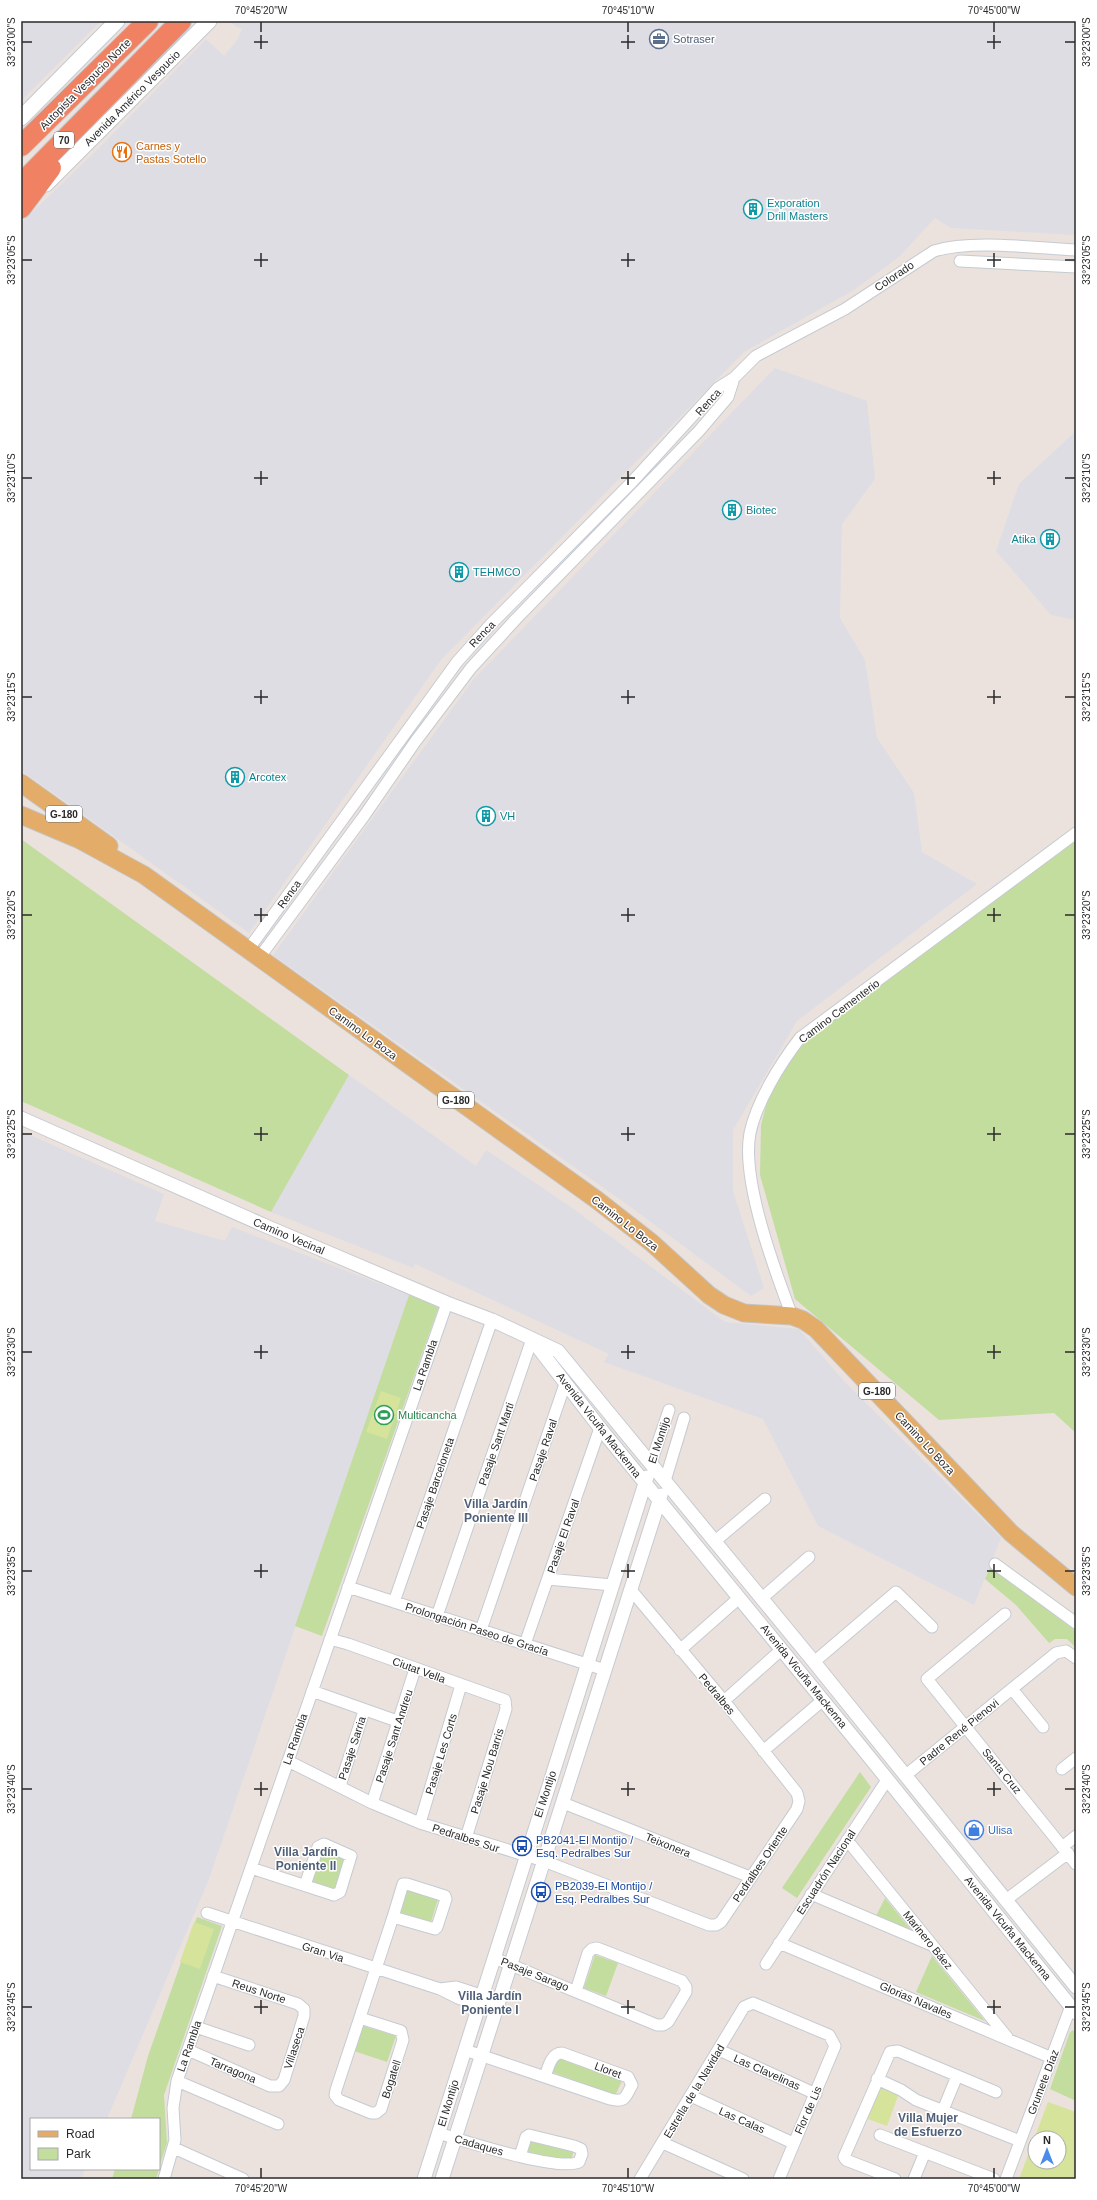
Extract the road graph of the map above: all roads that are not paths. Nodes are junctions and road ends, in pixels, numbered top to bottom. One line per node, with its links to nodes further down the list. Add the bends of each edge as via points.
1 (117, 21): 7 (main road)
2 (148, 21): 5 (highway, Autopista Vespucio Norte / 70)
3 (180, 21): 6 (highway, 70)
4 (209, 21): 11 (main road, Avenida Américo Vespucio)
5 (82, 87): 8 (highway); 9 (highway, Autopista Vespucio Norte / 70)
6 (106, 96): 10 (highway, 70); 11 (highway)
7 (21, 118)
8 (21, 132)
9 (21, 146)
10 (21, 184)
11 (21, 208)
12 (1076, 250): 15 (street, Colorado, via 973,245 952,246 934,251 845,309 756,356)
13 (960, 261): 14 (street)
14 (1076, 267)
15 (734, 378): 16 (street, Renca, via 718,388); 17 (street, Renca, via 728,397)
16 (690, 421): 17 (street); 18 (street, Renca, via 479,637 447,675)
17 (700, 431): 19 (street, Renca, via 476,662)
18 (404, 734): 19 (street); 23 (street, Renca)
19 (415, 742): 25 (street, Renca)
20 (21, 783): 24 (main road, Camino Lo Boza / G-180, via 107,844)
21 (21, 815): 24 (main road, Camino Lo Boza / G-180, via 80,840)
22 (1076, 833): 29 (street, Camino Cementerio, via 800,1038 785,1057 756,1116 750,1133 749,1152 750,1176 774,1269)
23 (305, 871): 25 (street); 26 (street, Renca)
24 (144, 875): 26 (main road, Camino Lo Boza / G-180)
25 (316, 880): 26 (street, Renca)
26 (253, 954): 29 (main road, Camino Lo Boza / G-180, via 624,1220 716,1301 744,1313)
27 (21, 1118): 28 (street, Camino Vecinal)
28 (447, 1303): 30 (street, Camino Vecinal); 47 (street, La Rambla)
29 (792, 1316): 48 (main road, Camino Lo Boza / G-180, via 816,1329 1011,1533)
30 (492, 1320): 31 (street, Camino Vecinal); 52 (street, Pasaje Barceloneta)
31 (532, 1339): 32 (street, Camino Vecinal); 33 (street, Avenida Vicuña Mackenna); 54 (street, Pasaje Sant Marti)
32 (558, 1351): 37 (street, Avenida Vicuña Mackenna)
33 (565, 1384): 36 (street, Avenida Vicuña Mackenna); 57 (street, Pasaje Raval)
34 (669, 1410): 37 (street, El Montijo)
35 (684, 1418): 38 (street, El Montijo)
36 (600, 1428): 39 (street, Avenida Vicuña Mackenna); 45 (street, Pasaje El Raval)
37 (651, 1463): 38 (street, Avenida Vicuña Mackenna); 39 (street, El Montijo)
38 (665, 1481): 41 (street, El Montijo); 42 (street, Avenida Vicuña Mackenna)
39 (645, 1483): 41 (street, Avenida Vicuña Mackenna); 46 (street, El Montijo)
40 (765, 1499): 42 (street)
41 (659, 1501): 49 (street, El Montijo); 50 (street, Avenida Vicuña Mackenna)
42 (714, 1542): 51 (street, Avenida Vicuña Mackenna)
43 (810, 1557): 51 (street)
44 (995, 1564): 55 (street)
45 (548, 1579): 46 (street); 59 (street, Pasaje El Raval)
46 (612, 1585): 64 (street, El Montijo)
47 (348, 1587): 52 (street, Prolongación Paseo de Gracía); 58 (street, La Rambla)
48 (1076, 1587)
49 (631, 1590): 60 (street, Pedralbes); 66 (street, El Montijo)
50 (739, 1598): 60 (street); 61 (street, Avenida Vicuña Mackenna)
51 (761, 1599): 63 (street, Avenida Vicuña Mackenna)
52 (394, 1602): 54 (street, Prolongación Paseo de Gracía)
53 (1005, 1614): 76 (street, Santa Cruz, via 927,1679)
54 (437, 1616): 57 (street, Prolongación Paseo de Gracía)
55 (1076, 1623)
56 (932, 1627): 63 (street, via 896,1592)
57 (481, 1630): 59 (street, Prolongación Paseo de Gracía)
58 (330, 1639): 65 (street, Ciutat Vella); 70 (street, La Rambla)
59 (525, 1644): 64 (street, Prolongación Paseo de Gracía)
60 (680, 1650): 72 (street, Pedralbes)
61 (781, 1650): 67 (street, Avenida Vicuña Mackenna); 72 (street)
62 (1076, 1658): 69 (street, Padre René Pienovi, via 1069,1652 1059,1651)
63 (814, 1662): 67 (street); 78 (street, Avenida Vicuña Mackenna)
64 (587, 1664): 66 (street, Prolongación Paseo de Gracía); 97 (street, El Montijo)
65 (415, 1669): 68 (street, Ciutat Vella); 75 (street, Pasaje Sant Andreu)
66 (605, 1670): 89 (street, El Montijo)
67 (801, 1673): 71 (street, Avenida Vicuña Mackenna)
68 (461, 1685): 73 (street, Ciutat Vella, via 502,1699); 90 (street, Pasaje Les Corts)
69 (1012, 1689): 76 (street, Padre René Pienovi); 77 (street)
70 (312, 1691): 74 (street); 82 (street, La Rambla)
71 (824, 1700): 79 (street, Avenida Vicuña Mackenna); 80 (street)
72 (724, 1701): 80 (street, Pedralbes)
73 (506, 1703): 93 (street, Pasaje Nou Barris)
74 (364, 1711): 75 (street); 86 (street, Pasaje Sarria)
75 (397, 1721): 88 (street, Pasaje Sant Andreu)
76 (966, 1726): 84 (street, Padre René Pienovi); 96 (street, Santa Cruz)
77 (1043, 1727)
78 (875, 1736): 79 (street); 84 (street, Avenida Vicuña Mackenna)
79 (862, 1748): 85 (street, Avenida Vicuña Mackenna)
80 (763, 1751): 87 (street, Pedralbes, via 797,1793)
81 (1076, 1758): 83 (street)
82 (288, 1761): 86 (street, Pedralbes Sur); 100 (street, La Rambla)
83 (1062, 1769)
84 (906, 1775): 91 (street, Avenida Vicuña Mackenna)
85 (887, 1780): 94 (street, Escuadrón Nacional); 95 (street, Avenida Vicuña Mackenna)
86 (340, 1786): 88 (street, Pedralbes Sur)
87 (799, 1801): 101 (street, Pedralbes Oriente, via 797,1810)
88 (372, 1803): 90 (street, Pedralbes Sur)
89 (563, 1803): 98 (street, El Montijo); 101 (street, Teixonera)
90 (420, 1823): 93 (street, Pedralbes Sur)
91 (953, 1835): 95 (street); 104 (street, Avenida Vicuña Mackenna)
92 (1076, 1836): 96 (street)
93 (466, 1838): 97 (street, Pedralbes Sur)
94 (847, 1840): 103 (street, Escuadrón Nacional); 110 (street, Marinero Báez)
95 (940, 1844): 121 (street, Avenida Vicuña Mackenna)
96 (1065, 1850): 99 (street, Santa Cruz); 104 (street)
97 (526, 1856): 98 (street, Pedralbes Sur); 111 (street, El Montijo)
98 (544, 1861): 108 (street, Pedralbes Sur, via 710,1925); 113 (street, El Montijo)
99 (1076, 1864)
100 (251, 1868): 102 (street); 107 (street, La Rambla)
101 (750, 1877): 108 (street, Pedralbes Oriente, via 721,1922)
102 (305, 1885): 102 (street, via 318,1847 324,1844 351,1856 338,1895)
103 (811, 1894): 109 (street, Escuadrón Nacional); 110 (street)
104 (1006, 1900): 116 (street, Avenida Vicuña Mackenna)
105 (207, 1913): 107 (street, Gran Via)
106 (393, 1917): 106 (street, Bogatell, via 403,1884 445,1896 435,1930); 114 (street, Bogatell)
107 (232, 1921): 114 (street, Gran Via); 115 (street, La Rambla)
108 (716, 1925)
109 (779, 1943): 112 (street, Escuadrón Nacional); 124 (street, Glorias Navales)
110 (932, 1945): 124 (street, Marinero Báez)
111 (494, 1958): 113 (street, Pasaje Sarago); 118 (street, El Montijo)
112 (766, 1964)
113 (511, 1965): 117 (street, Pasaje Sarago); 119 (street, El Montijo)
114 (376, 1969): 118 (street, Gran Via, via 440,1989 456,1987); 122 (street, Bogatell)
115 (213, 1976): 120 (street, Reus Norte, via 298,2004); 123 (street, La Rambla)
116 (1076, 1987)
117 (576, 1991): 117 (street, Pasaje Sarago, via 588,1953 597,1948 682,1981 686,1987 686,1992 668,2022 663,2025 657,2025)
118 (480, 2000): 119 (street, Gran Via); 128 (street, El Montijo)
119 (498, 2006): 130 (street, El Montijo)
120 (304, 2009): 136 (street, Villaseca, via 286,2073)
121 (1073, 2010): 131 (street, Grumete Díaz)
122 (360, 2018): 122 (street, Bogatell, via 335,2095 339,2100 376,2113 381,2109 403,2040 401,2031)
123 (196, 2027): 126 (street); 127 (street, La Rambla)
124 (1008, 2039): 131 (street, Glorias Navales)
125 (834, 2041): 129 (street, Estrella de la Navidad, via 829,2035 757,2004 749,2004 744,2008); 138 (street, Flor de Lis, via 834,2050)
126 (249, 2045)
127 (188, 2050): 135 (street, La Rambla); 136 (street, Tarragona, via 270,2086)
128 (464, 2050): 130 (street, Lloret); 142 (street, El Montijo)
129 (719, 2050): 138 (street, Las Clavelinas); 139 (street, Estrella de la Navidad)
130 (481, 2056): 133 (street, Lloret); 144 (street, El Montijo)
131 (1052, 2058): 145 (street, Grumete Díaz)
132 (957, 2076): 134 (street, via 895,2051 888,2054); 137 (street); 140 (street)
133 (545, 2077): 133 (street, Lloret, via 620,2101 632,2085 628,2077 562,2053 553,2057)
134 (877, 2079): 140 (street, via 916,2100); 158 (street, via 844,2157)
135 (177, 2081): 141 (street); 148 (street, La Rambla, via 173,2100 176,2134)
136 (279, 2086)
137 (996, 2092)
138 (816, 2094): 147 (street, Flor de Lis)
139 (691, 2096): 146 (street, Estrella de la Navidad); 147 (street, Las Calas)
140 (943, 2110): 145 (street)
141 (278, 2124)
142 (438, 2133): 144 (street, Cadaques); 153 (street, El Montijo)
143 (880, 2135): 149 (street)
144 (455, 2138): 150 (street, Cadaques); 154 (street, El Montijo)
145 (1020, 2140): 161 (street, Grumete Díaz)
146 (663, 2143): 155 (street, Estrella de la Navidad); 156 (street)
147 (793, 2143): 157 (street, Flor de Lis)
148 (174, 2148): 151 (street, La Rambla); 152 (street)
149 (925, 2152): 159 (street); 160 (street)
150 (520, 2156): 150 (street, Cadaques, via 568,2165 579,2162 582,2154 581,2149 574,2146 529,2135)
151 (164, 2179)
152 (243, 2179)
153 (424, 2179)
154 (442, 2179)
155 (640, 2179)
156 (743, 2179)
157 (779, 2179)
158 (895, 2179)
159 (914, 2179)
160 (994, 2179)
161 (1006, 2179)

